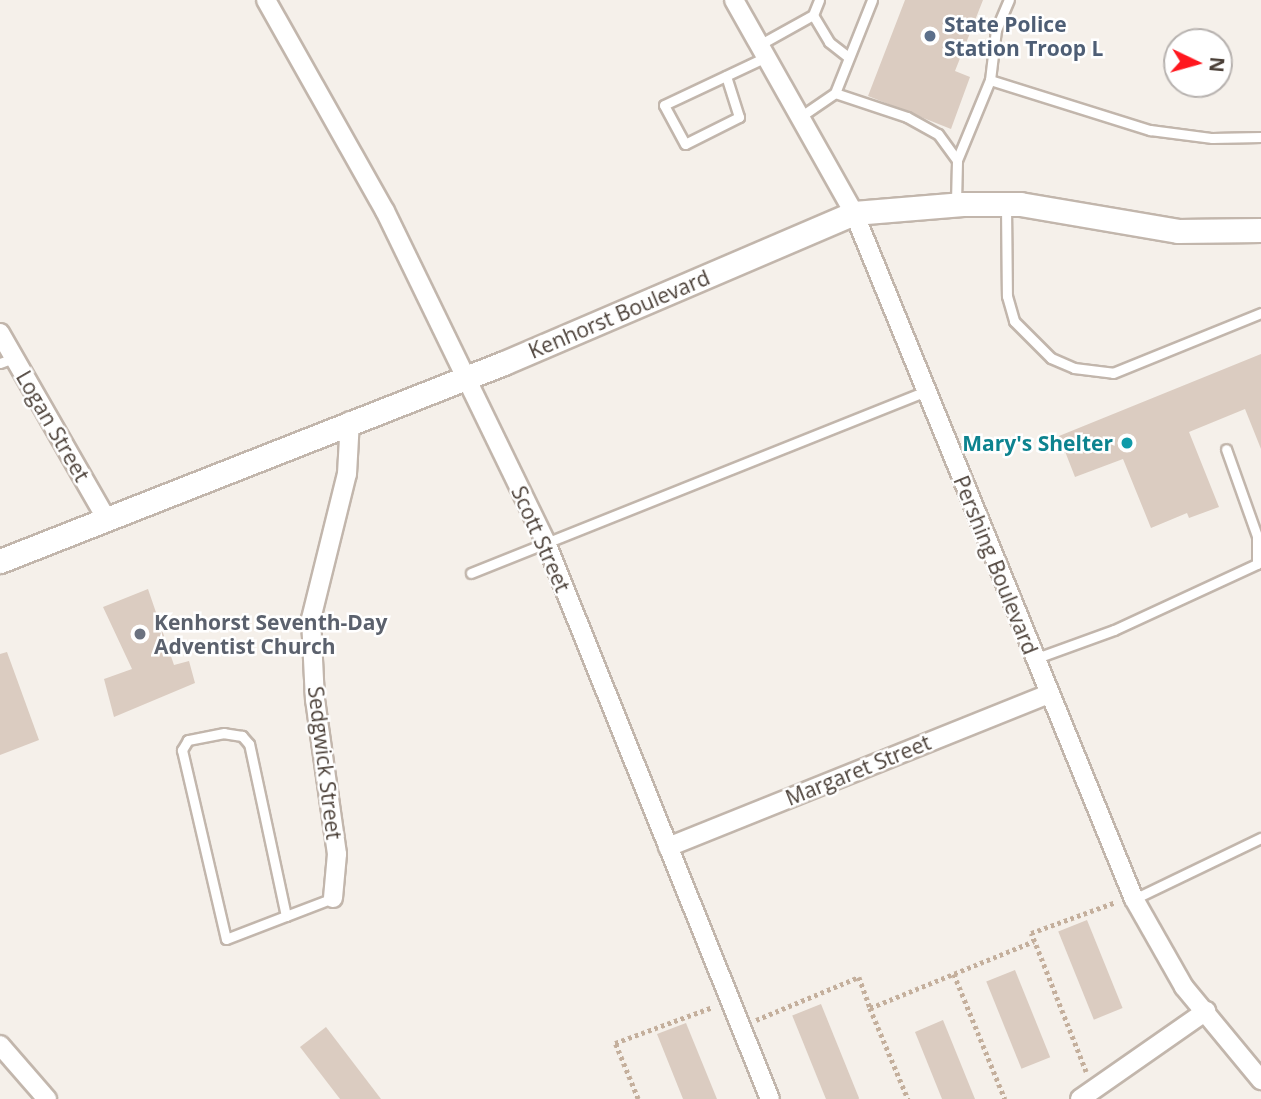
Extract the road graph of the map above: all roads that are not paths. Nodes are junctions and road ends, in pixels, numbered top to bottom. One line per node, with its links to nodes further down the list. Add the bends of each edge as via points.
1 (266, 0): 22 (street, Scott Street, via 385,211)
2 (734, 0): 7 (street, Pershing Boulevard)
3 (819, 0): 6 (lane)
4 (872, 0): 8 (lane)
5 (1009, 0): 10 (lane, via 996,30)
6 (813, 15): 7 (lane); 8 (lane, via 828,42)
7 (762, 51): 9 (lane); 12 (street, Pershing Boulevard)
8 (847, 56): 11 (lane)
9 (726, 76): 9 (lane, via 740,113 685,144 664,105)
10 (990, 80): 13 (lane, via 1150,130 1212,138); 14 (lane)
11 (835, 93): 12 (lane); 14 (lane, via 907,117 938,134)
12 (800, 117): 17 (street, Pershing Boulevard)
13 (1261, 137)
14 (957, 160): 15 (lane)
15 (956, 204): 16 (street, Kenhorst Boulevard); 17 (street, Kenhorst Boulevard)
16 (1006, 204): 18 (street, Kenhorst Boulevard, via 1178,231); 19 (lane, via 1007,296 1014,321 1051,359 1074,368 1114,373)
17 (853, 213): 22 (street, Kenhorst Boulevard); 23 (street, Pershing Boulevard)
18 (1261, 230)
19 (1261, 313)
20 (0, 333): 21 (street, Logan Street)
21 (7, 361): 26 (street, Logan Street)
22 (466, 377): 24 (street, Kenhorst Boulevard); 27 (street, Scott Street)
23 (925, 391): 27 (lane); 30 (street, Pershing Boulevard)
24 (350, 421): 26 (street, Kenhorst Boulevard); 34 (street, Sedgwick Street, via 347,474 311,618 315,700 337,854)
25 (1226, 449): 30 (lane, via 1257,537 1257,564 1114,630)
26 (106, 518): 28 (street, Kenhorst Boulevard)
27 (546, 543): 29 (lane); 33 (street, Scott Street)
28 (0, 561)
29 (471, 573)
30 (1034, 659): 31 (street, Pershing Boulevard)
31 (1049, 694): 33 (street, Margaret Street); 35 (street, Pershing Boulevard)
32 (1261, 838): 35 (lane)
33 (668, 847): 42 (street, Scott Street)
34 (333, 898): 36 (lane)
35 (1134, 899): 37 (street, Pershing Boulevard, via 1184,987)
36 (286, 916): 36 (lane, via 249,744 242,736 224,733 188,740 182,750 226,939)
37 (1206, 1011): 39 (street, Pershing Boulevard); 40 (street)
38 (0, 1045): 41 (street)
39 (1261, 1080)
40 (1086, 1095)
41 (47, 1099)
42 (770, 1099)

